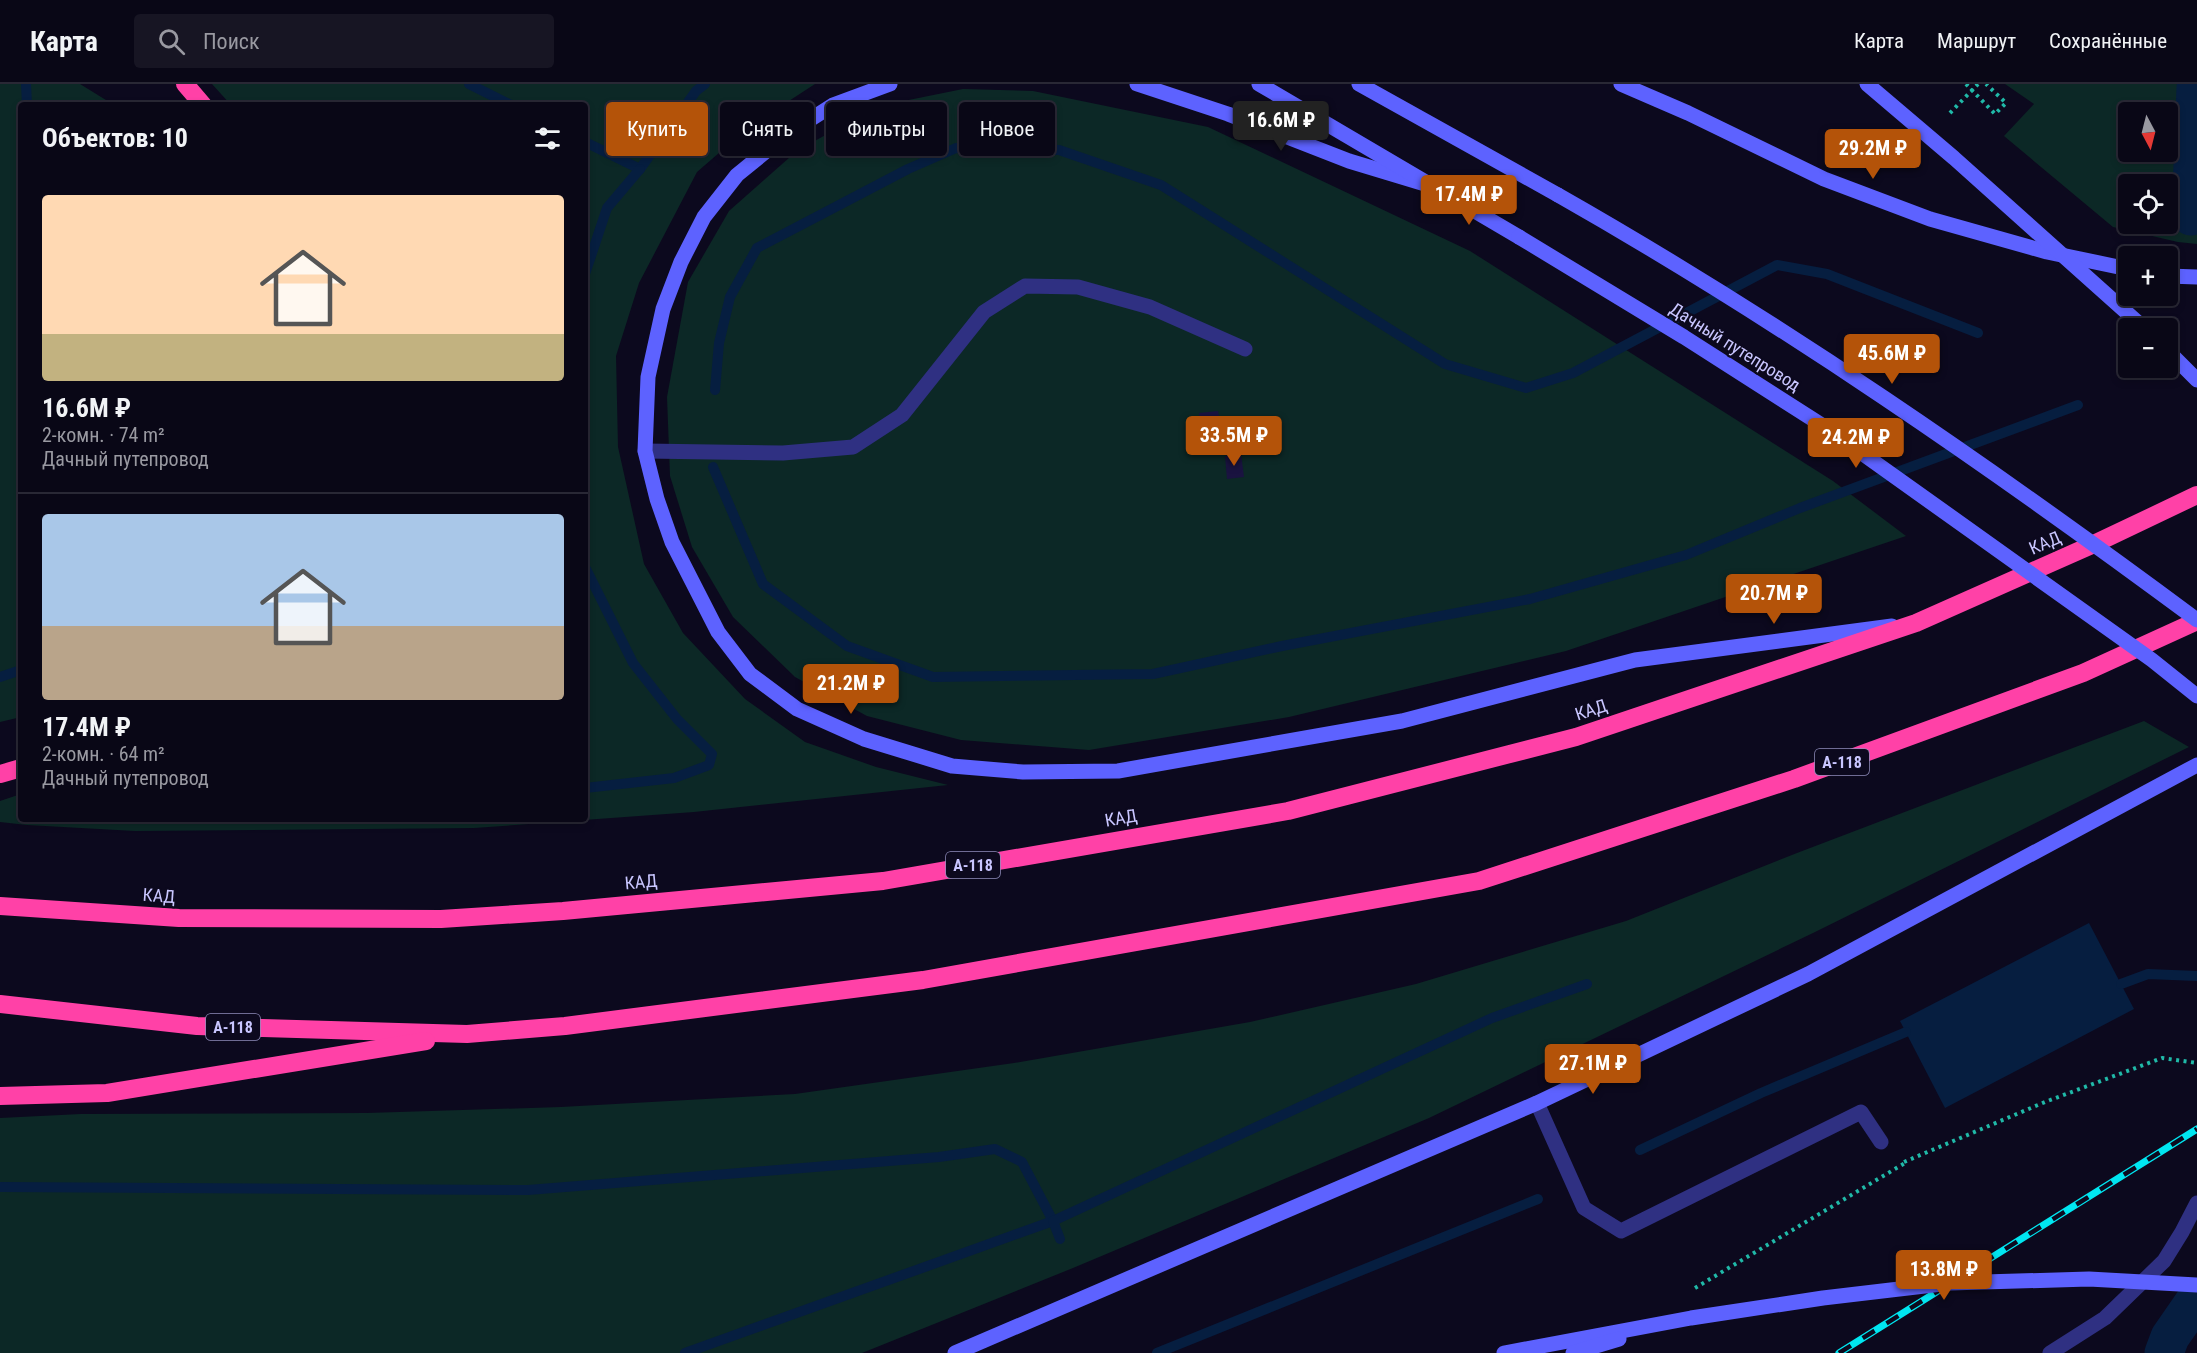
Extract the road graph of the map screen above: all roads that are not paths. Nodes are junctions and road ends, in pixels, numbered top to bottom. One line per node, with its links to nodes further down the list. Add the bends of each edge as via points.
1 (185, 84): 8 (highway)
2 (890, 84): 17 (main road, via 833,105 786,135 737,175 704,217 663,309 648,377)
3 (1137, 84): 9 (main road)
4 (1260, 84): 9 (main road, Дачный путепровод)
5 (1359, 84): 19 (main road, Дачный путепровод, bridge, via 1649,247 1737,302 1929,429)
6 (1621, 84): 10 (main road, via 1824,179 1930,219 2047,252)
7 (1867, 84): 13 (main road, bridge)
8 (200, 102)
9 (1435, 188): 21 (main road, Дачный путепровод, bridge, via 1684,337 1828,429)
10 (2118, 267)
11 (2178, 276): 12 (main road)
12 (2197, 277)
13 (2133, 318)
14 (1245, 349): 17 (lane, via 1150,307 1078,287 1025,286 984,312 902,415 853,447 783,453)
15 (2178, 361): 16 (main road)
16 (2197, 380)
17 (645, 451): 20 (main road, via 672,542 718,632 750,674 797,709 864,739 952,766 1023,772 1118,771 1402,721 1635,660)
18 (2197, 495): 20 (highway, КАД / А-118)
19 (2197, 621): 27 (highway, А-118, via 2083,673 1805,775 1479,881 924,980 565,1026)
20 (1917, 622): 25 (highway, КАД / А-118, via 1576,737 1288,811 883,881 441,919 179,918)
21 (2197, 696)
22 (2197, 765): 29 (main road, via 1808,974)
23 (18, 769): 24 (highway)
24 (0, 774)
25 (0, 906)
26 (0, 1004): 27 (highway, А-118, via 197,1026)
27 (467, 1034): 28 (highway, via 107,1093)
28 (0, 1095)
29 (1537, 1103): 30 (lane, via 1584,1208 1621,1231 1861,1112); 34 (main road)
30 (1881, 1142)
31 (2197, 1203): 37 (lane, via 2164,1261 2105,1318)
32 (2197, 1286): 33 (main road, bridge, via 2089,1279 1950,1283)
33 (1691, 1318): 35 (main road, bridge); 36 (main road, bridge)
34 (955, 1353)
35 (1504, 1353)
36 (1573, 1353)
37 (2050, 1353)

